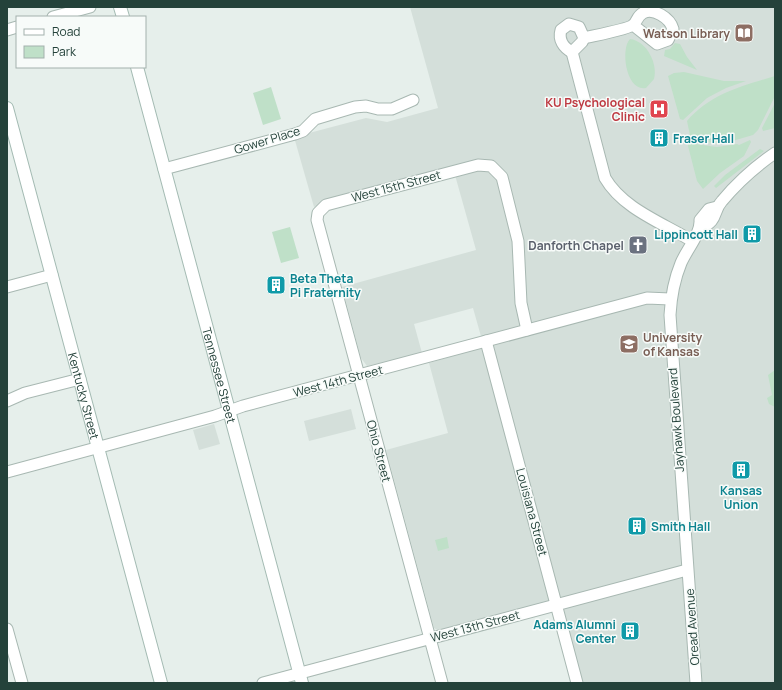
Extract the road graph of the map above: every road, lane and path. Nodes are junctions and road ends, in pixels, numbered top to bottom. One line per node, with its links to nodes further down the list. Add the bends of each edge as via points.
1 (90, 7): 2 (street)
2 (58, 16)
3 (633, 25): 4 (street)
4 (584, 38): 5 (street); 5 (street, via 582,30 576,25 569,24 563,27 560,38 564,46)
5 (572, 52): 12 (street, via 605,178 611,188 640,211)
6 (136, 68): 10 (main road, Tennessee Street)
7 (413, 100): 10 (street, Gower Place, via 392,109 355,107 315,119 303,131 295,134)
8 (7, 108): 13 (main road, Kentucky Street)
9 (775, 153): 12 (street, Jayhawk Boulevard, via 749,174 717,207 716,215 708,225 700,228)
10 (164, 169): 21 (main road, Tennessee Street)
11 (317, 220): 16 (street, West 15th Street, via 318,213 326,205 485,164 495,168 502,178 518,241 521,303); 18 (street, Ohio Street)
12 (692, 241): 15 (street, Jayhawk Boulevard, via 681,263)
13 (52, 275): 14 (street); 19 (main road, Kentucky Street)
14 (7, 287)
15 (670, 299): 16 (street, West 14th Street, via 647,298); 24 (street, Jayhawk Boulevard)
16 (527, 330): 17 (street, West 14th Street)
17 (486, 341): 18 (street, West 14th Street); 25 (street, Louisiana Street)
18 (359, 375): 21 (street, West 14th Street); 27 (street, Ohio Street)
19 (80, 379): 20 (street, via 25,393); 22 (main road, Kentucky Street)
20 (7, 401)
21 (229, 411): 22 (street, West 14th Street); 28 (main road, Tennessee Street)
22 (99, 448): 23 (street, West 14th Street); 30 (main road, Kentucky Street)
23 (7, 472)
24 (687, 570): 25 (street, West 13th Street); 34 (street, Oread Avenue)
25 (556, 605): 27 (street, West 13th Street); 33 (street, Louisiana Street)
26 (7, 629): 29 (street)
27 (430, 638): 28 (street, West 13th Street); 32 (street, Ohio Street)
28 (301, 678): 31 (street, West 13th Street)
29 (22, 683)
30 (161, 683)
31 (263, 683)
32 (442, 683)
33 (577, 683)
34 (696, 683)

